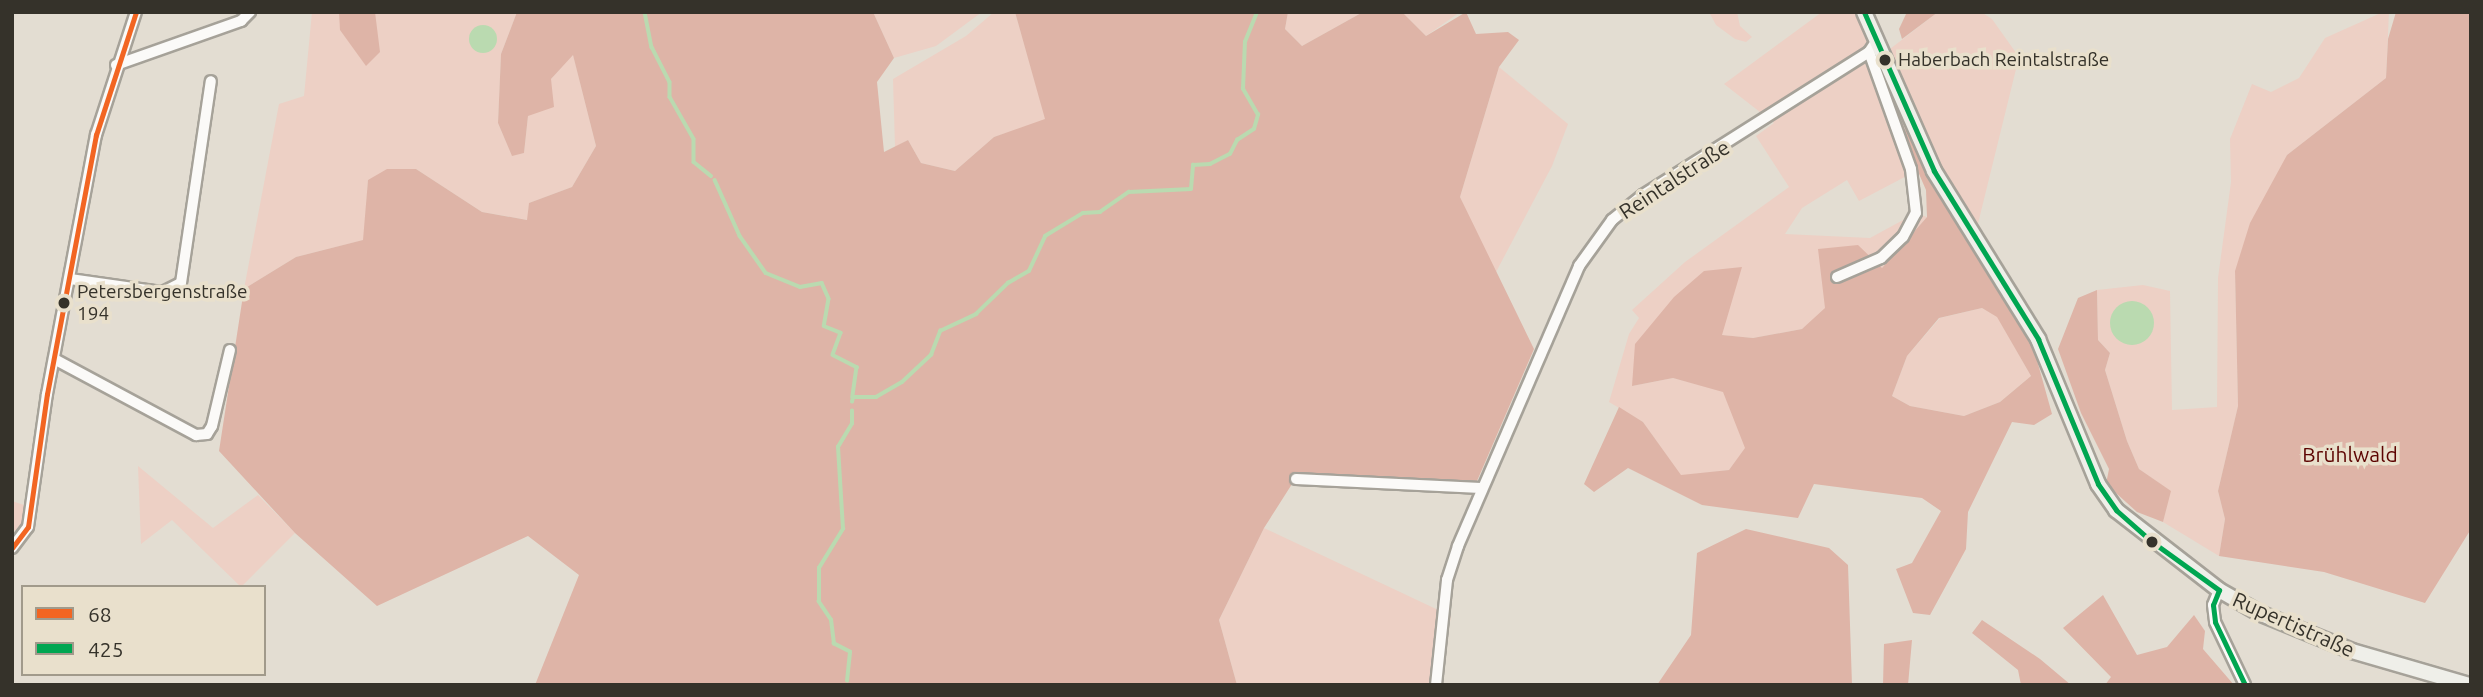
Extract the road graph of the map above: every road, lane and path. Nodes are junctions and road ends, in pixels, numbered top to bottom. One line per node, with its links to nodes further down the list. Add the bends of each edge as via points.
1 (136, 12): 5 (street)
2 (250, 12): 5 (street, via 241,21)
3 (1864, 12): 4 (main road, Rupertistraße)
4 (1873, 46): 7 (street, via 1911,169 1916,214 1903,237 1881,258); 12 (street, Reintalstraße, via 1643,195 1612,220 1579,266); 14 (main road, Rupertistraße, via 1934,171 2038,339 2098,484 2116,510 2151,541)
5 (116, 65): 8 (street, via 96,135)
6 (211, 81): 8 (street, via 181,283 163,292)
7 (1837, 277)
8 (70, 279): 10 (street)
9 (230, 350): 10 (street, via 212,426 207,434 196,435)
10 (55, 360): 13 (street, via 28,527)
11 (1296, 479): 12 (street)
12 (1481, 488): 15 (street, Reintalstraße, via 1447,580)
13 (12, 548)
14 (2219, 590): 16 (street, via 2213,605 2215,622); 17 (main road, Rupertistraße, via 2298,631 2352,652)
15 (1436, 685)
16 (2245, 685)
17 (2469, 685)

